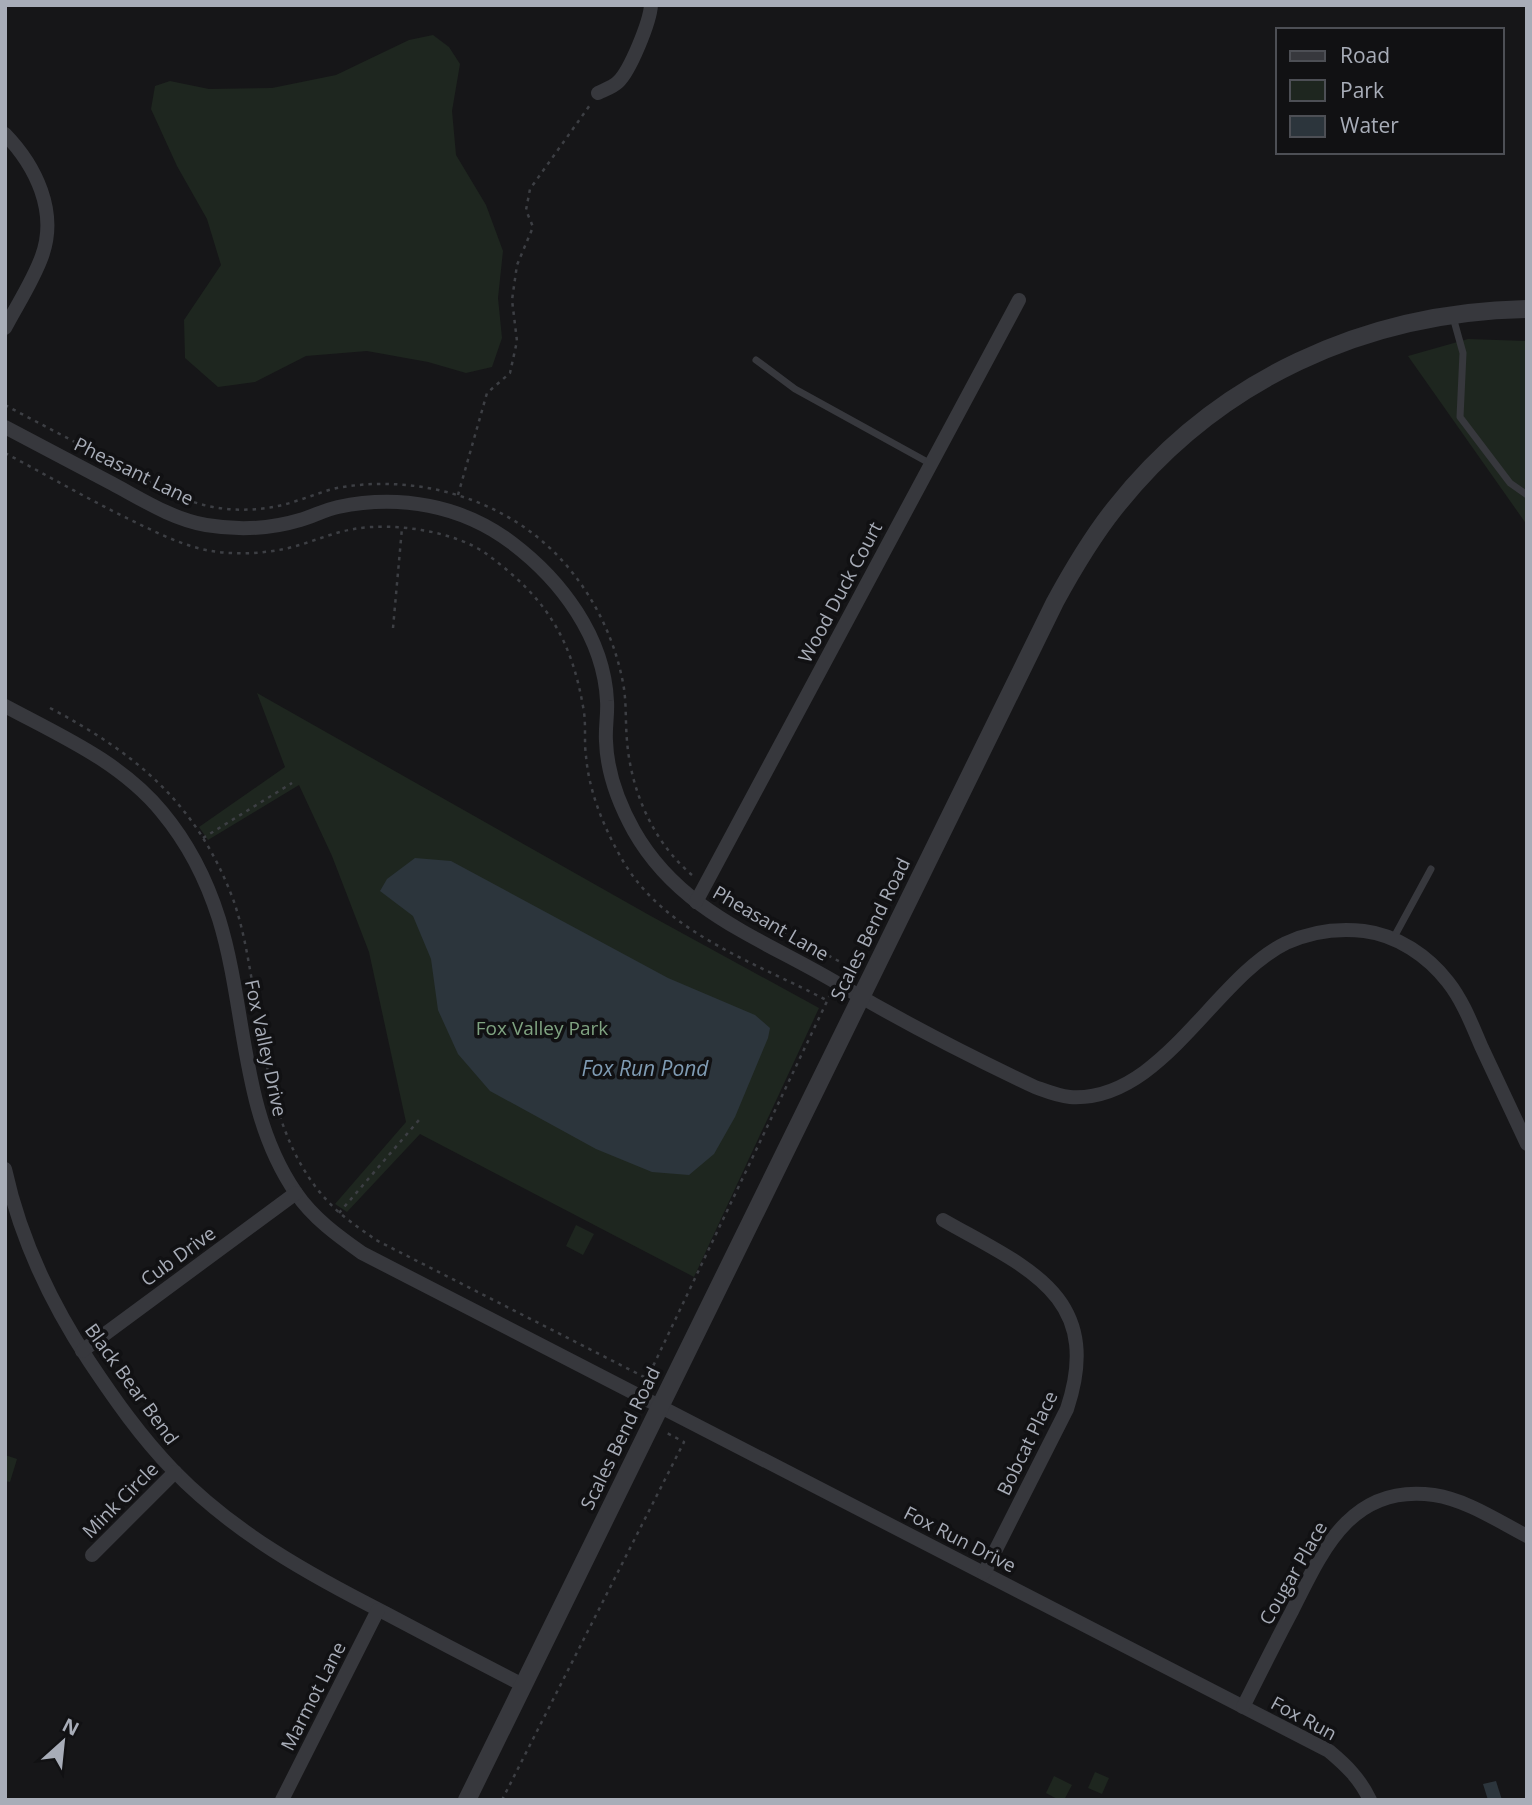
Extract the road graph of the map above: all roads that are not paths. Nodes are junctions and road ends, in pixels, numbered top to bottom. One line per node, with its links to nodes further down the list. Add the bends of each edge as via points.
1 (651, 5): 2 (street, via 641,41 618,82)
2 (598, 93)
3 (5, 134): 7 (street, via 35,176 48,232 42,256)
4 (1019, 300): 10 (street, Wood Duck Court)
5 (1527, 309): 6 (street, Scales Bend Road)
6 (1452, 313): 11 (lane, via 1463,353 1460,417 1510,483); 16 (street, Scales Bend Road, via 1343,342 1258,382 1192,429 1115,508 1055,602)
7 (5, 328)
8 (756, 360): 10 (lane, via 795,389)
9 (5, 427): 14 (street, Pheasant Lane, via 170,514 204,524 266,527 336,507 405,502 440,507 509,541 540,566 570,601 590,637 605,688 606,742 618,796 647,853)
10 (931, 464): 14 (street, Wood Duck Court)
11 (1527, 495)
12 (5, 706): 19 (street, Fox Valley Drive, via 94,753 127,777 163,813 197,865 219,920 265,1135)
13 (1431, 869): 15 (lane)
14 (696, 902): 16 (street, Pheasant Lane)
15 (1392, 939): 16 (street, Pheasant Lane, via 1350,929 1323,931 1284,944 1245,974 1151,1067 1128,1082 1089,1096 1056,1095 1035,1087); 17 (street, Pheasant Lane, via 1421,954 1450,984)
16 (860, 998): 22 (street, Scales Bend Road)
17 (1527, 1144)
18 (5, 1169): 21 (street, Black Bear Bend, via 32,1255)
19 (296, 1193): 21 (street, Cub Drive); 22 (street, Fox Valley Drive, via 327,1227 362,1254)
20 (943, 1220): 26 (street, Bobcat Place, via 1041,1280 1067,1312 1077,1352 1075,1385 1067,1409)
21 (82, 1351): 23 (street, Black Bear Bend, via 129,1418)
22 (663, 1398): 26 (street, Fox Run Drive); 28 (street, Scales Bend Road)
23 (175, 1472): 25 (street, Mink Circle); 27 (street, Black Bear Bend, via 275,1552)
24 (1527, 1536): 29 (street, Cougar Place, via 1434,1495 1397,1496 1362,1510 1333,1536)
25 (92, 1555)
26 (984, 1573): 29 (street, Fox Run Drive)
27 (378, 1610): 28 (street, Black Bear Bend); 30 (street, Marmot Lane)
28 (523, 1685): 31 (street, Scales Bend Road)
29 (1243, 1707): 32 (street, Fox Run, via 1329,1751 1347,1765)
30 (282, 1800)
31 (467, 1800)
32 (1370, 1800)

